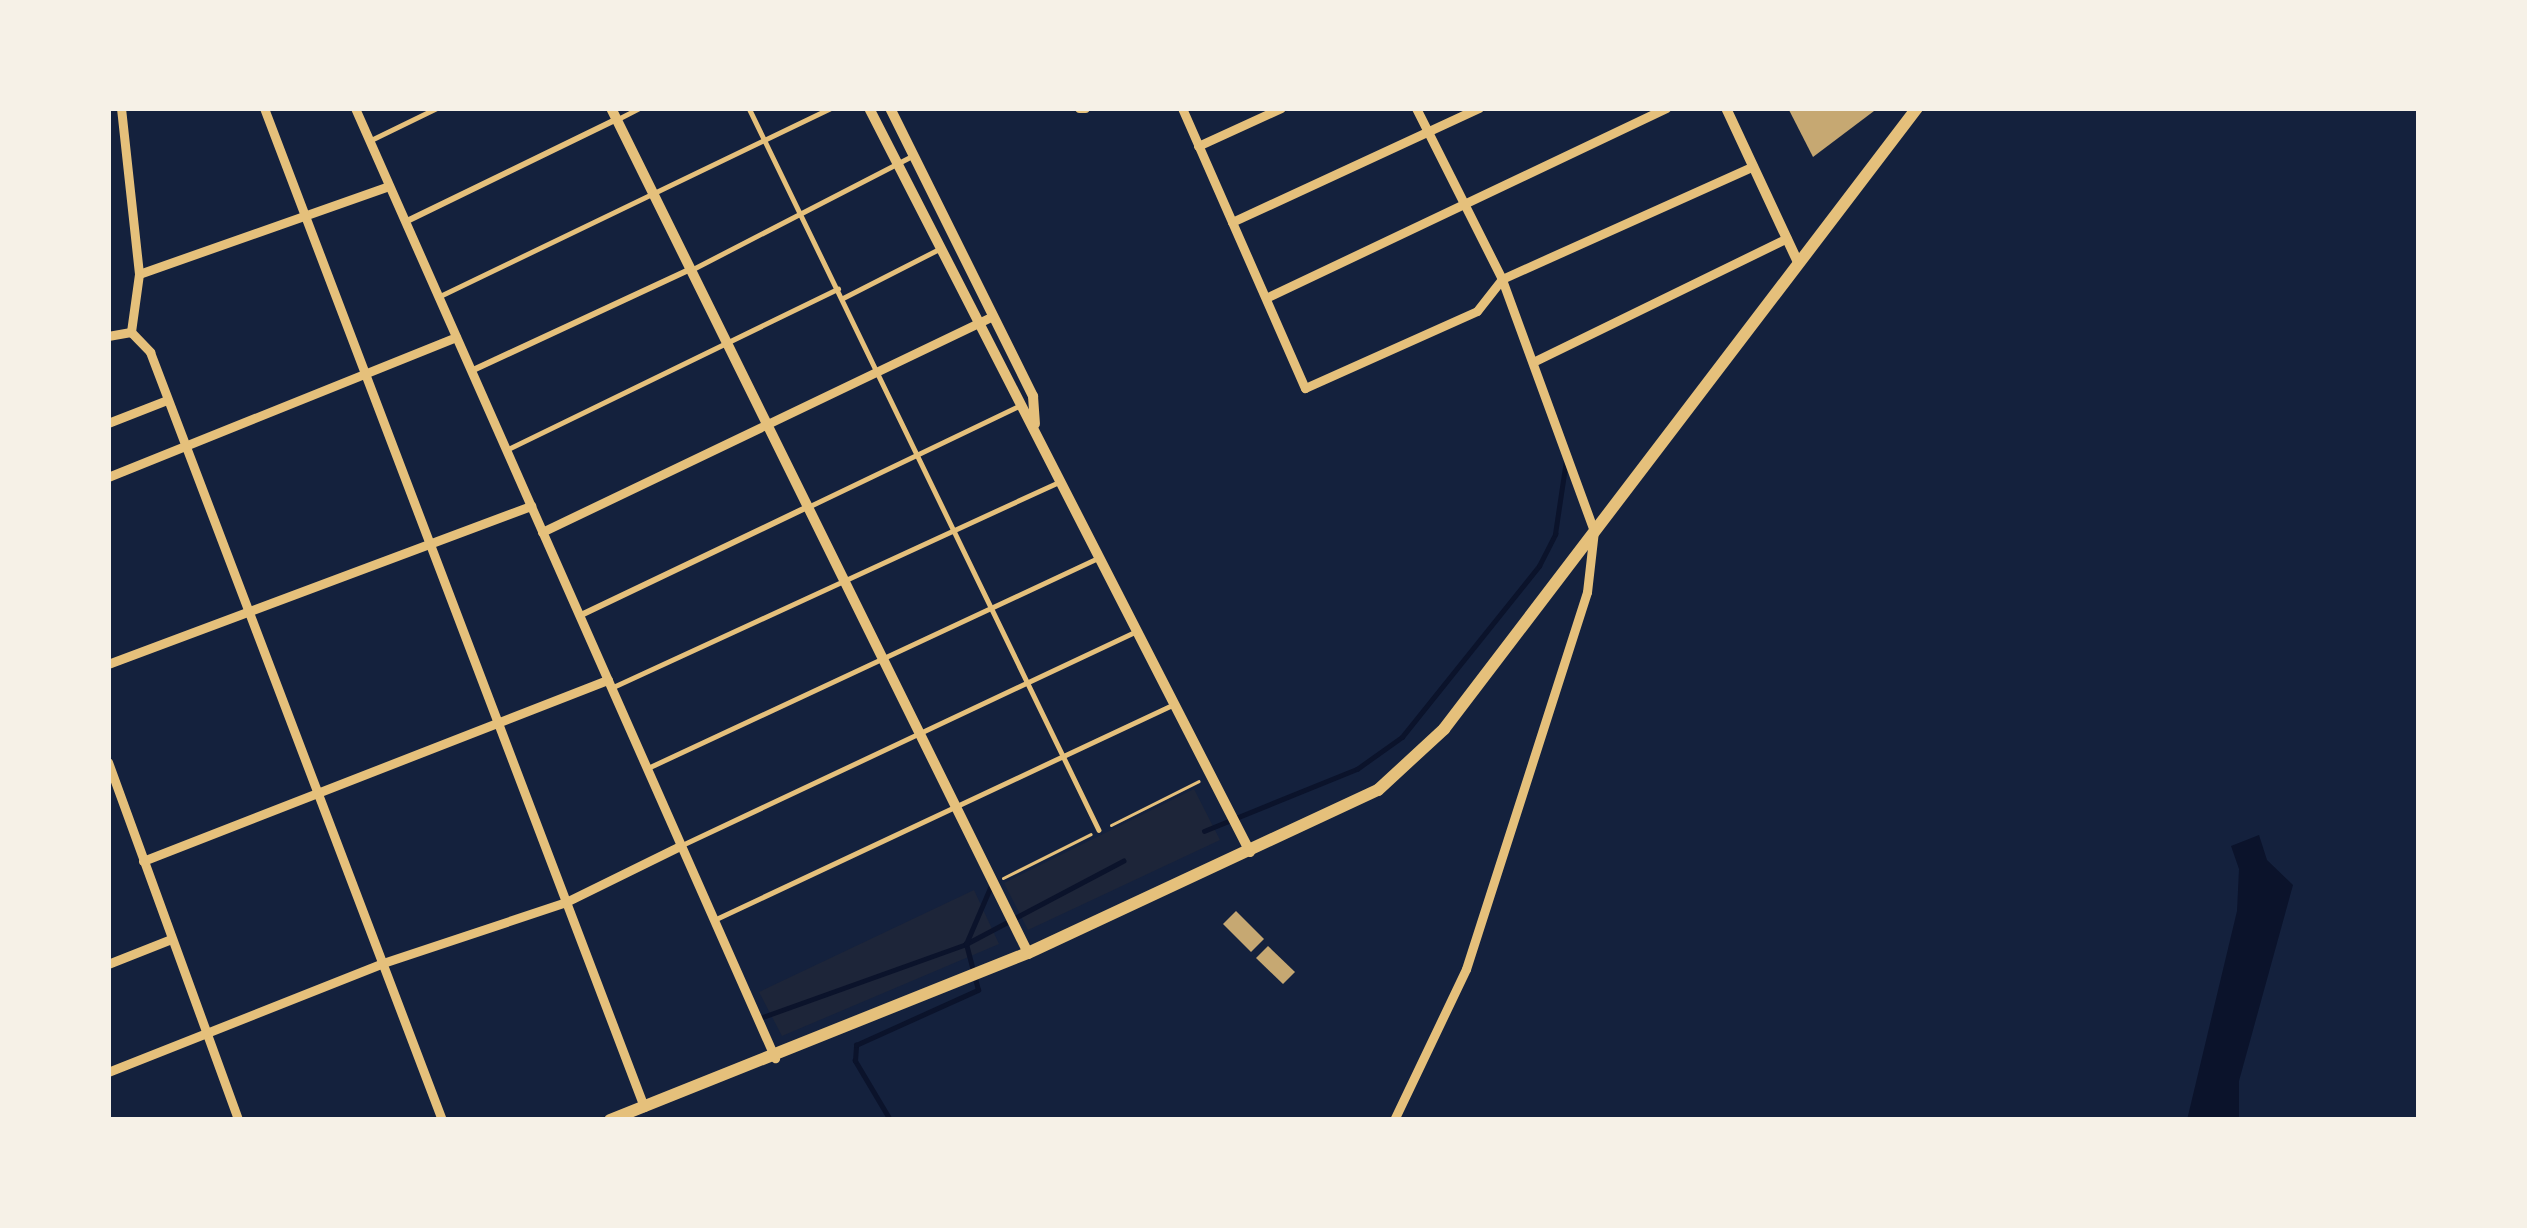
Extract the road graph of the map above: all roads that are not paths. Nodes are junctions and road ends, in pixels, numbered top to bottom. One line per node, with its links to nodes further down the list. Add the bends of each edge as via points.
1 (121, 108): 36 (street)
2 (264, 108): 29 (street)
3 (355, 108): 19 (street)
4 (437, 108): 19 (lane)
5 (640, 108): 17 (lane)
6 (749, 108): 20 (lane)
7 (831, 108): 20 (lane)
8 (869, 108): 23 (street)
9 (890, 108): 22 (street)
10 (1182, 108): 21 (street)
11 (1281, 108): 21 (street)
12 (1416, 108): 18 (street)
13 (1479, 108): 18 (street)
14 (1666, 108): 27 (street)
15 (1726, 108): 24 (street)
16 (1917, 108): 34 (main road)
17 (614, 114): 26 (street); 30 (street)
18 (1426, 132): 27 (street); 31 (street)
19 (369, 141): 25 (street)
20 (765, 141): 26 (lane); 28 (lane)
21 (1198, 146): 31 (street)
22 (914, 155): 23 (lane); 42 (street)
23 (898, 165): 28 (lane); 33 (street)
24 (1753, 166): 32 (street); 37 (street)
25 (389, 186): 29 (street); 30 (street)
26 (653, 193): 35 (street); 39 (lane)
27 (1462, 206): 37 (street); 40 (street)
28 (802, 217): 35 (lane); 38 (lane)
29 (305, 218): 36 (street); 49 (street)
30 (405, 222): 39 (street)
31 (1232, 222): 40 (street)
32 (1787, 238): 34 (street); 48 (street)
33 (940, 249): 41 (lane); 43 (street)
34 (1798, 260): 66 (main road)
35 (691, 269): 47 (street); 50 (street)
36 (139, 274): 44 (street)
37 (1502, 279): 40 (street, via 1477,311 1305,388); 48 (street)
38 (838, 289): 41 (lane); 47 (lane)
39 (438, 297): 46 (street)
40 (1268, 297)
41 (843, 298): 51 (lane)
42 (993, 316): 43 (street); 52 (street)
43 (978, 326): 51 (street); 54 (street)
44 (131, 332): 45 (street); 53 (street, via 150,352)
45 (108, 336)
46 (456, 337): 49 (street); 50 (street)
47 (727, 343): 57 (street); 59 (lane)
48 (1535, 362): 66 (street)
49 (363, 370): 58 (street); 68 (street)
50 (471, 371): 59 (street)
51 (880, 374): 57 (street); 60 (lane)
52 (1033, 397): 54 (lane); 56 (street)
53 (167, 400): 55 (street); 58 (street)
54 (1018, 406): 56 (street); 60 (lane)
55 (108, 423)
56 (1035, 424): 62 (street)
57 (768, 426): 64 (street); 67 (street)
58 (186, 445): 61 (street); 72 (street)
59 (506, 450): 63 (street)
60 (920, 454): 64 (lane); 65 (lane)
61 (108, 477)
62 (1063, 480): 65 (lane); 69 (street)
63 (531, 506): 67 (street); 68 (street)
64 (808, 507): 70 (street); 73 (street)
65 (954, 530): 70 (lane); 71 (lane)
66 (1594, 531): 89 (main road, via 1410,763 1378,790); 104 (street, via 1587,592 1466,969)
67 (542, 532): 73 (street)
68 (429, 543): 72 (street); 80 (street)
69 (1102, 556): 71 (lane); 74 (street)
70 (844, 580): 75 (street); 78 (lane)
71 (994, 606): 75 (lane); 77 (lane)
72 (245, 608): 76 (street); 85 (street)
73 (579, 616): 78 (street)
74 (1138, 630): 77 (lane); 79 (street)
75 (882, 657): 81 (street); 84 (lane)
76 (108, 664)
77 (1030, 681): 81 (lane); 82 (lane)
78 (609, 684): 80 (street); 84 (street)
79 (1175, 704): 82 (lane); 89 (street)
80 (498, 725): 85 (street); 91 (street)
81 (919, 731): 86 (street); 88 (lane)
82 (1065, 758): 86 (lane); 87 (lane)
83 (108, 762): 90 (street)
84 (646, 769): 88 (street)
85 (317, 794): 90 (street); 95 (street)
86 (957, 809): 92 (lane); 94 (street)
87 (1099, 830)
88 (680, 846): 91 (street); 92 (street)
89 (1250, 852): 94 (main road)
90 (143, 861): 93 (street)
91 (566, 902): 95 (street); 100 (street)
92 (714, 920): 98 (street)
93 (171, 939): 96 (street); 97 (street)
94 (1028, 953): 98 (main road)
95 (383, 963): 97 (street); 102 (street)
96 (108, 964)
97 (206, 1029): 99 (street); 101 (street)
98 (775, 1058): 100 (main road)
99 (108, 1072)
100 (644, 1107): 103 (main road)
101 (238, 1120)
102 (442, 1120)
103 (610, 1120)
104 (1394, 1120)

